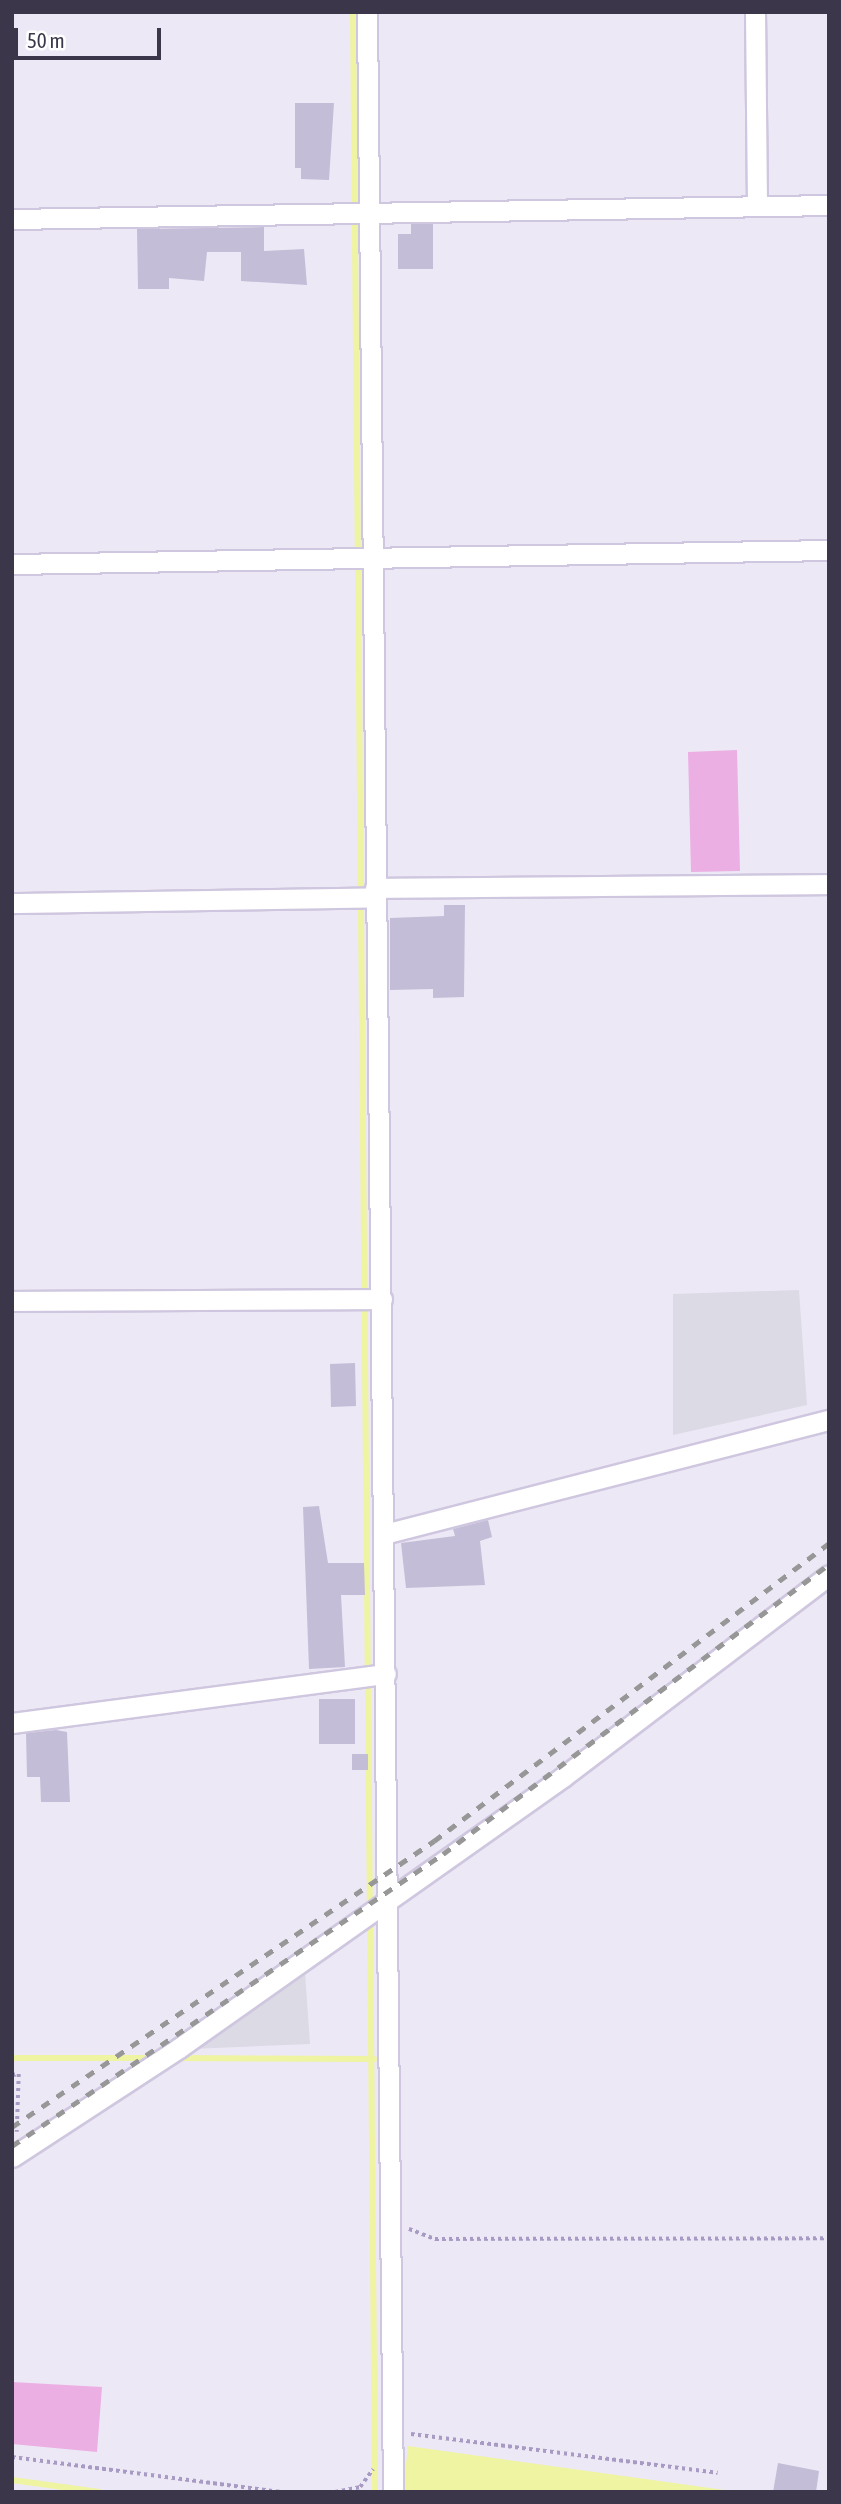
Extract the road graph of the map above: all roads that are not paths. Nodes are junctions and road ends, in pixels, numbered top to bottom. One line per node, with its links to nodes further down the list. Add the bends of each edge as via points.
1 (367, 12): 5 (street)
2 (755, 12): 4 (street)
3 (829, 205): 4 (street)
4 (757, 206): 5 (street)
5 (361, 212): 6 (street); 8 (street)
6 (12, 219)
7 (829, 550): 8 (street)
8 (363, 559): 9 (street); 11 (street)
9 (12, 564)
10 (829, 884): 11 (street)
11 (368, 894): 12 (street); 13 (street)
12 (12, 903)
13 (379, 1299): 14 (street); 16 (street)
14 (12, 1301)
15 (829, 1420): 16 (street)
16 (384, 1534): 18 (street)
17 (829, 1575): 20 (street, via 563,1777)
18 (376, 1675): 19 (street); 20 (street)
19 (12, 1723)
20 (379, 1906): 21 (street, via 147,2070); 22 (street, via 392,2224)
21 (15, 2156)
22 (393, 2487)

